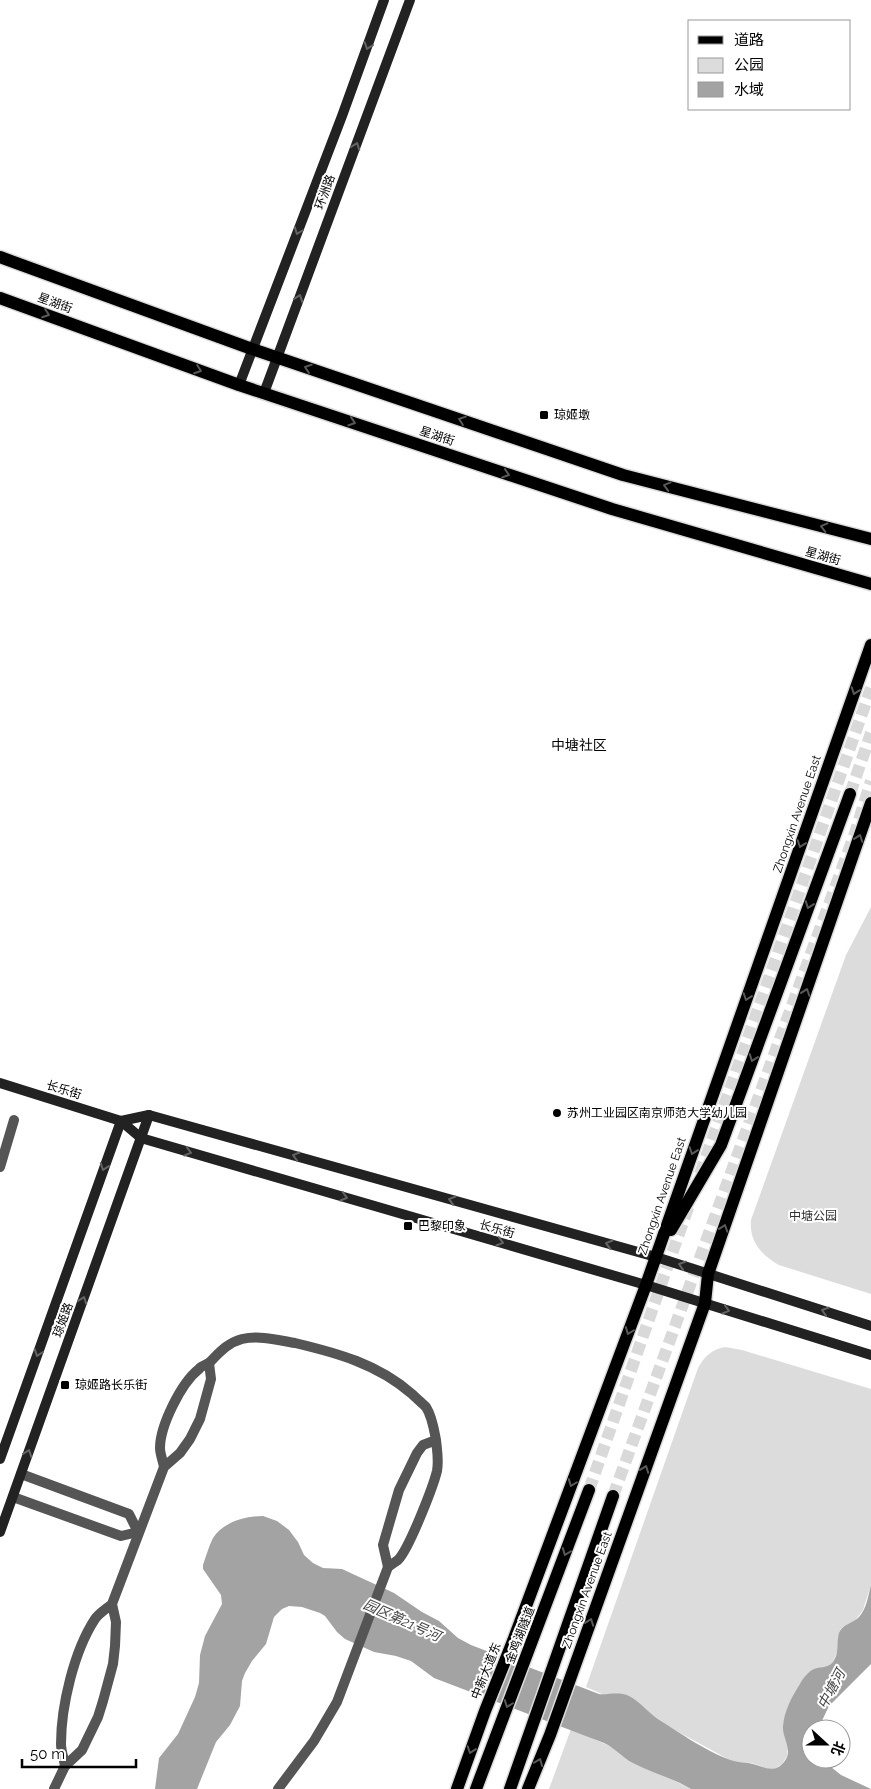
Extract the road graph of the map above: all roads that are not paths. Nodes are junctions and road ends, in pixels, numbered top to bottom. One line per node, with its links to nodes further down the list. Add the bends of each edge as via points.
1 (384, 0): 5 (main road, 环洲路, one-way to 5)
2 (410, 0): 6 (main road, 环洲路, one-way to 2)
3 (0, 257): 5 (main road, 星湖街)
4 (0, 298): 7 (main road, 星湖街, one-way to 7)
5 (252, 349): 6 (main road, 星湖街); 7 (main road, 环洲路)
6 (277, 357): 8 (main road, 环洲路); 9 (main road, 星湖街, one-way to 6, via 623,475)
7 (239, 385): 8 (main road, 星湖街)
8 (264, 393): 10 (main road, 星湖街, one-way to 10, via 612,509)
9 (871, 539)
10 (871, 584)
11 (871, 645): 20 (main road, Zhongxin Avenue East, one-way to 20)
12 (850, 794): 20 (main road, one-way to 20, via 721,1145)
13 (871, 803): 21 (main road, Zhongxin Avenue East, one-way to 13)
14 (0, 1083): 17 (main road, 长乐街)
15 (149, 1115): 17 (main road, 长乐街); 18 (main road, 琼姬路); 20 (main road, 长乐街, one-way to 15)
16 (14, 1120): 19 (street)
17 (121, 1121): 18 (main road, 长乐街); 28 (main road, 琼姬路, one-way to 28)
18 (141, 1138): 22 (main road, 长乐街, one-way to 22); 30 (main road, 琼姬路, one-way to 18)
19 (0, 1167)
20 (656, 1257): 21 (main road, 长乐街, one-way to 20); 22 (main road, Zhongxin Avenue East)
21 (708, 1274): 23 (main road, Zhongxin Avenue East); 24 (main road, 长乐街, one-way to 21)
22 (646, 1285): 23 (main road, 长乐街); 38 (main road, Zhongxin Avenue East, one-way to 38)
23 (705, 1303): 25 (main road, 长乐街, one-way to 25); 45 (main road, Zhongxin Avenue East, one-way to 23)
24 (871, 1326)
25 (871, 1355)
26 (209, 1363): 27 (street, via 222,1348 248,1338 277,1339 358,1361 396,1381 426,1408); 29 (street, via 211,1379 200,1419 180,1453); 29 (street, via 198,1369 168,1416 161,1436)
27 (436, 1440): 36 (street, via 438,1457 429,1494 408,1543 398,1560); 36 (street, via 423,1445 417,1453 399,1490 383,1545)
28 (0, 1459)
29 (164, 1467): 35 (street)
30 (21, 1474): 33 (main road, 琼姬路); 35 (street, via 129,1514)
31 (589, 1490): 43 (main road, 金鸡湖隧道, one-way to 43)
32 (613, 1496): 44 (main road)
33 (13, 1497): 34 (main road, 琼姬路); 35 (street, via 121,1536)
34 (0, 1532)
35 (138, 1532): 37 (street)
36 (388, 1567): 41 (street, via 337,1702 314,1741)
37 (112, 1604): 39 (street, via 116,1622 113,1664 100,1709 82,1750); 39 (street, via 96,1617 87,1634 67,1690 61,1746)
38 (513, 1642): 42 (main road, 中新大道东, one-way to 42)
39 (65, 1766): 40 (street)
40 (54, 1789)
41 (278, 1789)
42 (457, 1789)
43 (476, 1789)
44 (510, 1789)
45 (528, 1789)

